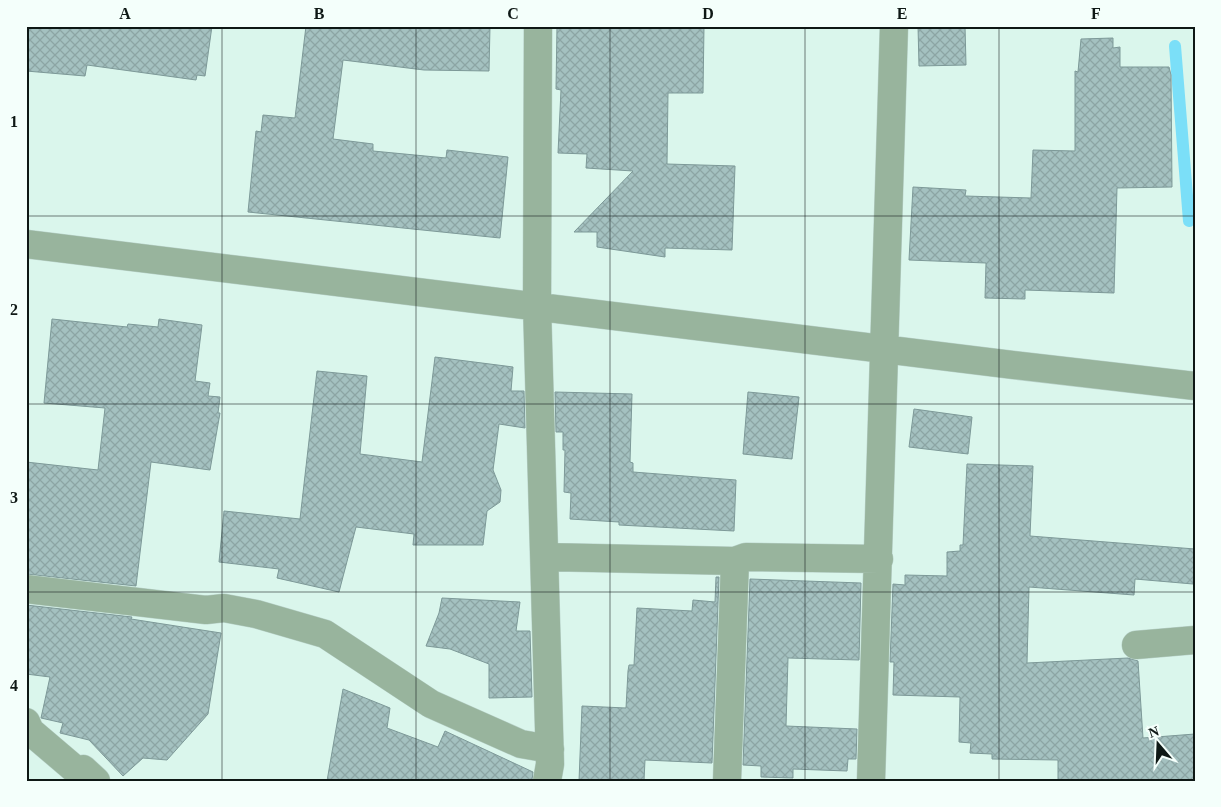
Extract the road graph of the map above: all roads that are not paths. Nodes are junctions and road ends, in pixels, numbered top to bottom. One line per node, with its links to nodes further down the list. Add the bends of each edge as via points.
1 (538, 26): 4 (street)
2 (894, 26): 5 (street)
3 (26, 244): 4 (street)
4 (537, 305): 5 (street); 7 (street)
5 (884, 351): 6 (street); 8 (street)
6 (1195, 386)
7 (546, 558): 9 (street); 14 (street)
8 (879, 558): 9 (street, via 746,557); 18 (street)
9 (735, 561): 17 (street)
10 (26, 589): 14 (street, via 206,610 224,608 326,634 431,704 521,744)
11 (1195, 640): 12 (street)
12 (1136, 645)
13 (26, 722): 15 (street, via 30,731 77,771 83,769)
14 (550, 749): 16 (street)
15 (96, 781)
16 (547, 781)
17 (727, 781)
18 (871, 781)

